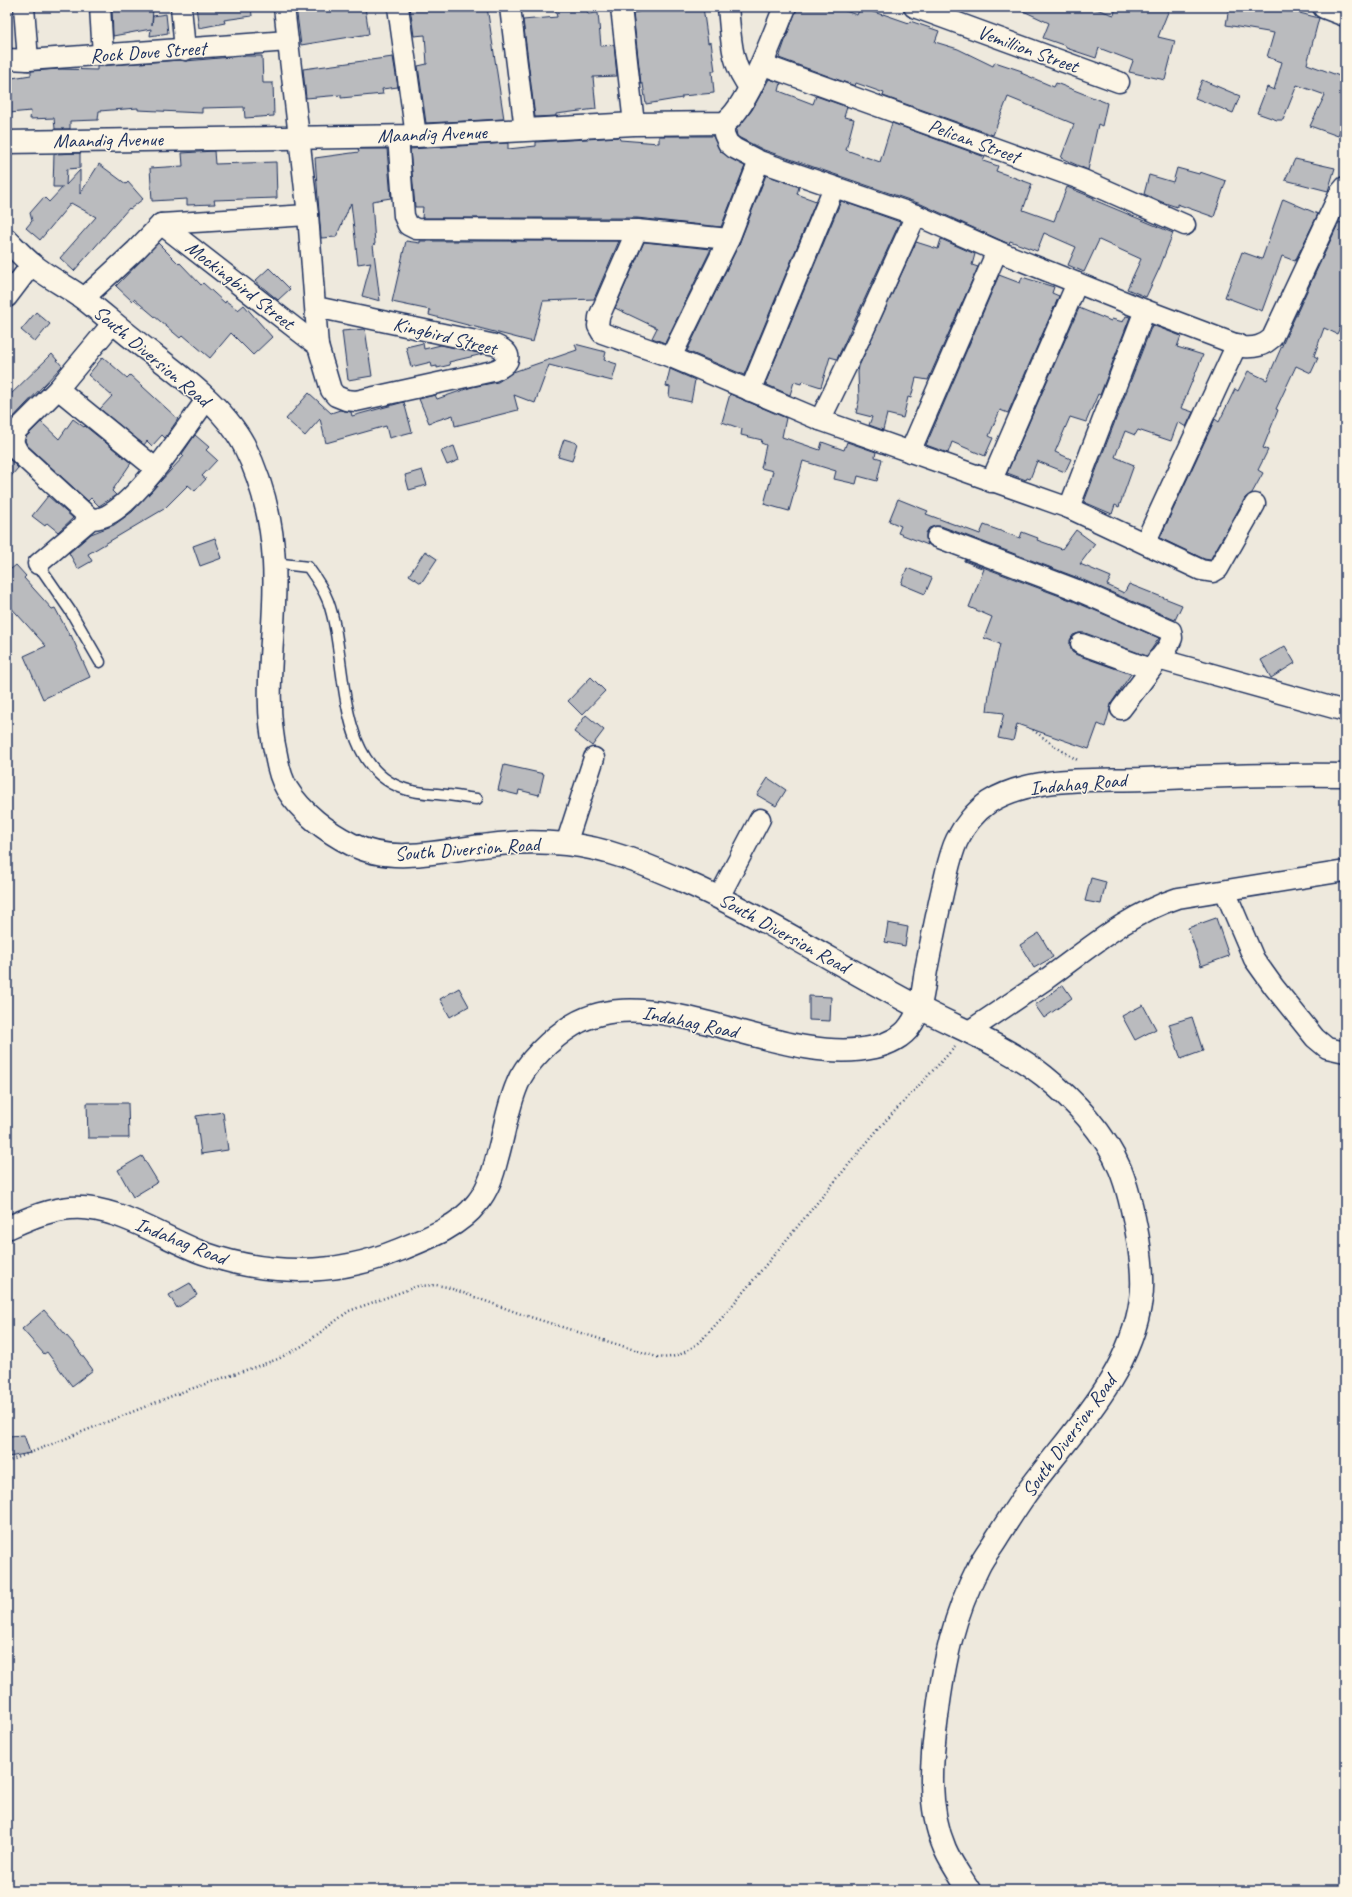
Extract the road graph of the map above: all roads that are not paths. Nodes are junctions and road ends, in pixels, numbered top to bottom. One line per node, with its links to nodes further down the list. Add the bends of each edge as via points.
1 (24, 7): 17 (street)
2 (100, 7): 15 (street)
3 (181, 7): 14 (street)
4 (284, 7): 13 (street)
5 (398, 7): 24 (street)
6 (510, 7): 23 (street)
7 (621, 7): 22 (street)
8 (728, 7): 20 (street, via 737,69)
9 (785, 7): 18 (main road)
10 (914, 7): 19 (street, Vemillion Street)
11 (1324, 7): 12 (main road)
12 (1345, 14)
13 (288, 41): 14 (street, Rock Dove Street); 25 (street)
14 (185, 50): 15 (street, Rock Dove Street)
15 (104, 55): 17 (street, Rock Dove Street)
16 (7, 59): 17 (street, Rock Dove Street)
17 (28, 60)
18 (761, 64): 20 (main road); 33 (street, Pelican Street, via 1083,180)
19 (1119, 82)
20 (750, 88): 21 (main road, via 736,113)
21 (724, 123): 22 (main road, Maandig Avenue); 27 (street, via 724,134 728,143)
22 (634, 124): 23 (main road, Maandig Avenue)
23 (525, 130): 24 (main road, Maandig Avenue)
24 (407, 136): 25 (main road, Maandig Avenue); 34 (street, via 404,216 408,225 416,229)
25 (299, 139): 26 (main road, Maandig Avenue, via 167,138); 30 (street)
26 (7, 142)
27 (760, 161): 28 (street); 35 (street)
28 (834, 187): 31 (street); 49 (street)
29 (1345, 187): 45 (street, via 1272,338 1264,345 1252,348)
30 (308, 214): 32 (street); 42 (street)
31 (916, 215): 37 (street); 51 (street)
32 (161, 224): 41 (street); 46 (street, Mockingbird Street)
33 (1185, 225)
34 (637, 230): 35 (street); 47 (street, via 599,318 598,326 602,333)
35 (729, 239): 47 (street)
36 (7, 240): 38 (main road, South Diversion Road)
37 (998, 251): 39 (street); 52 (street)
38 (32, 264): 40 (street); 41 (main road, South Diversion Road)
39 (1077, 283): 43 (street); 54 (street)
40 (7, 297)
41 (83, 299): 44 (main road, South Diversion Road)
42 (316, 307): 46 (street); 46 (street, Kingbird Street, via 495,345 504,349 508,358 502,367 486,372 356,401 336,396 329,386)
43 (1145, 310): 45 (street); 56 (street)
44 (112, 324): 48 (street); 50 (main road, South Diversion Road, via 178,373)
45 (1237, 344): 59 (street)
46 (318, 346)
47 (671, 357): 49 (street)
48 (58, 389): 53 (street); 57 (street, via 16,431 13,442 18,452)
49 (750, 392): 51 (street)
50 (207, 399): 53 (street); 60 (main road, South Diversion Road, via 241,440 259,481 269,521)
51 (820, 420): 52 (street)
52 (910, 452): 54 (street)
53 (155, 468): 57 (street, via 125,503 111,514)
54 (991, 482): 56 (street)
55 (1255, 504): 59 (street, via 1218,570 1213,572 1201,570)
56 (1069, 508): 59 (street)
57 (91, 519): 61 (street)
58 (937, 538): 64 (street, via 1077,590 1168,629 1172,634 1170,642)
59 (1145, 543)
60 (274, 563): 69 (lane, via 308,568 319,581 328,602 338,643 352,722 358,744 368,762 384,778 404,789 425,795); 71 (main road, South Diversion Road, via 270,727 281,778 289,793 307,812 330,832 372,853 417,855 516,843)
61 (38, 564): 63 (lane, via 71,612)
62 (1081, 644): 64 (street)
63 (100, 662)
64 (1154, 664): 65 (street); 66 (street)
65 (1121, 709)
66 (1345, 711)
67 (594, 758): 71 (street)
68 (1345, 775): 75 (main road, Indahag Road, via 1210,776 1053,782 1000,796 986,804 971,818 957,838 950,860)
69 (477, 799)
70 (760, 820): 74 (street)
71 (566, 844): 74 (main road, South Diversion Road, via 628,857)
72 (1345, 871): 73 (street)
73 (1226, 891): 76 (street, via 1178,898 1149,910 1094,944); 77 (street, via 1254,959 1278,992 1321,1043 1327,1048)
74 (719, 897): 75 (main road, South Diversion Road)
75 (919, 1008): 76 (main road, South Diversion Road); 78 (main road, Indahag Road, via 910,1026 890,1042 877,1047 835,1050 783,1043 714,1025 640,1010 615,1010 590,1017 573,1025 550,1042 518,1080 491,1179 479,1202 462,1219 429,1237 396,1252 352,1265 327,1269 264,1269 199,1252 128,1219 98,1210 73,1207 42,1213)
76 (969, 1031): 79 (main road, South Diversion Road, via 1004,1049 1043,1076 1094,1126 1118,1165 1133,1213 1140,1252 1142,1295 1134,1331 1120,1364 1102,1396 1026,1494 980,1563 953,1626 943,1673 931,1781 938,1830 946,1853)
77 (1345, 1052)
78 (7, 1228)
79 (970, 1890)

